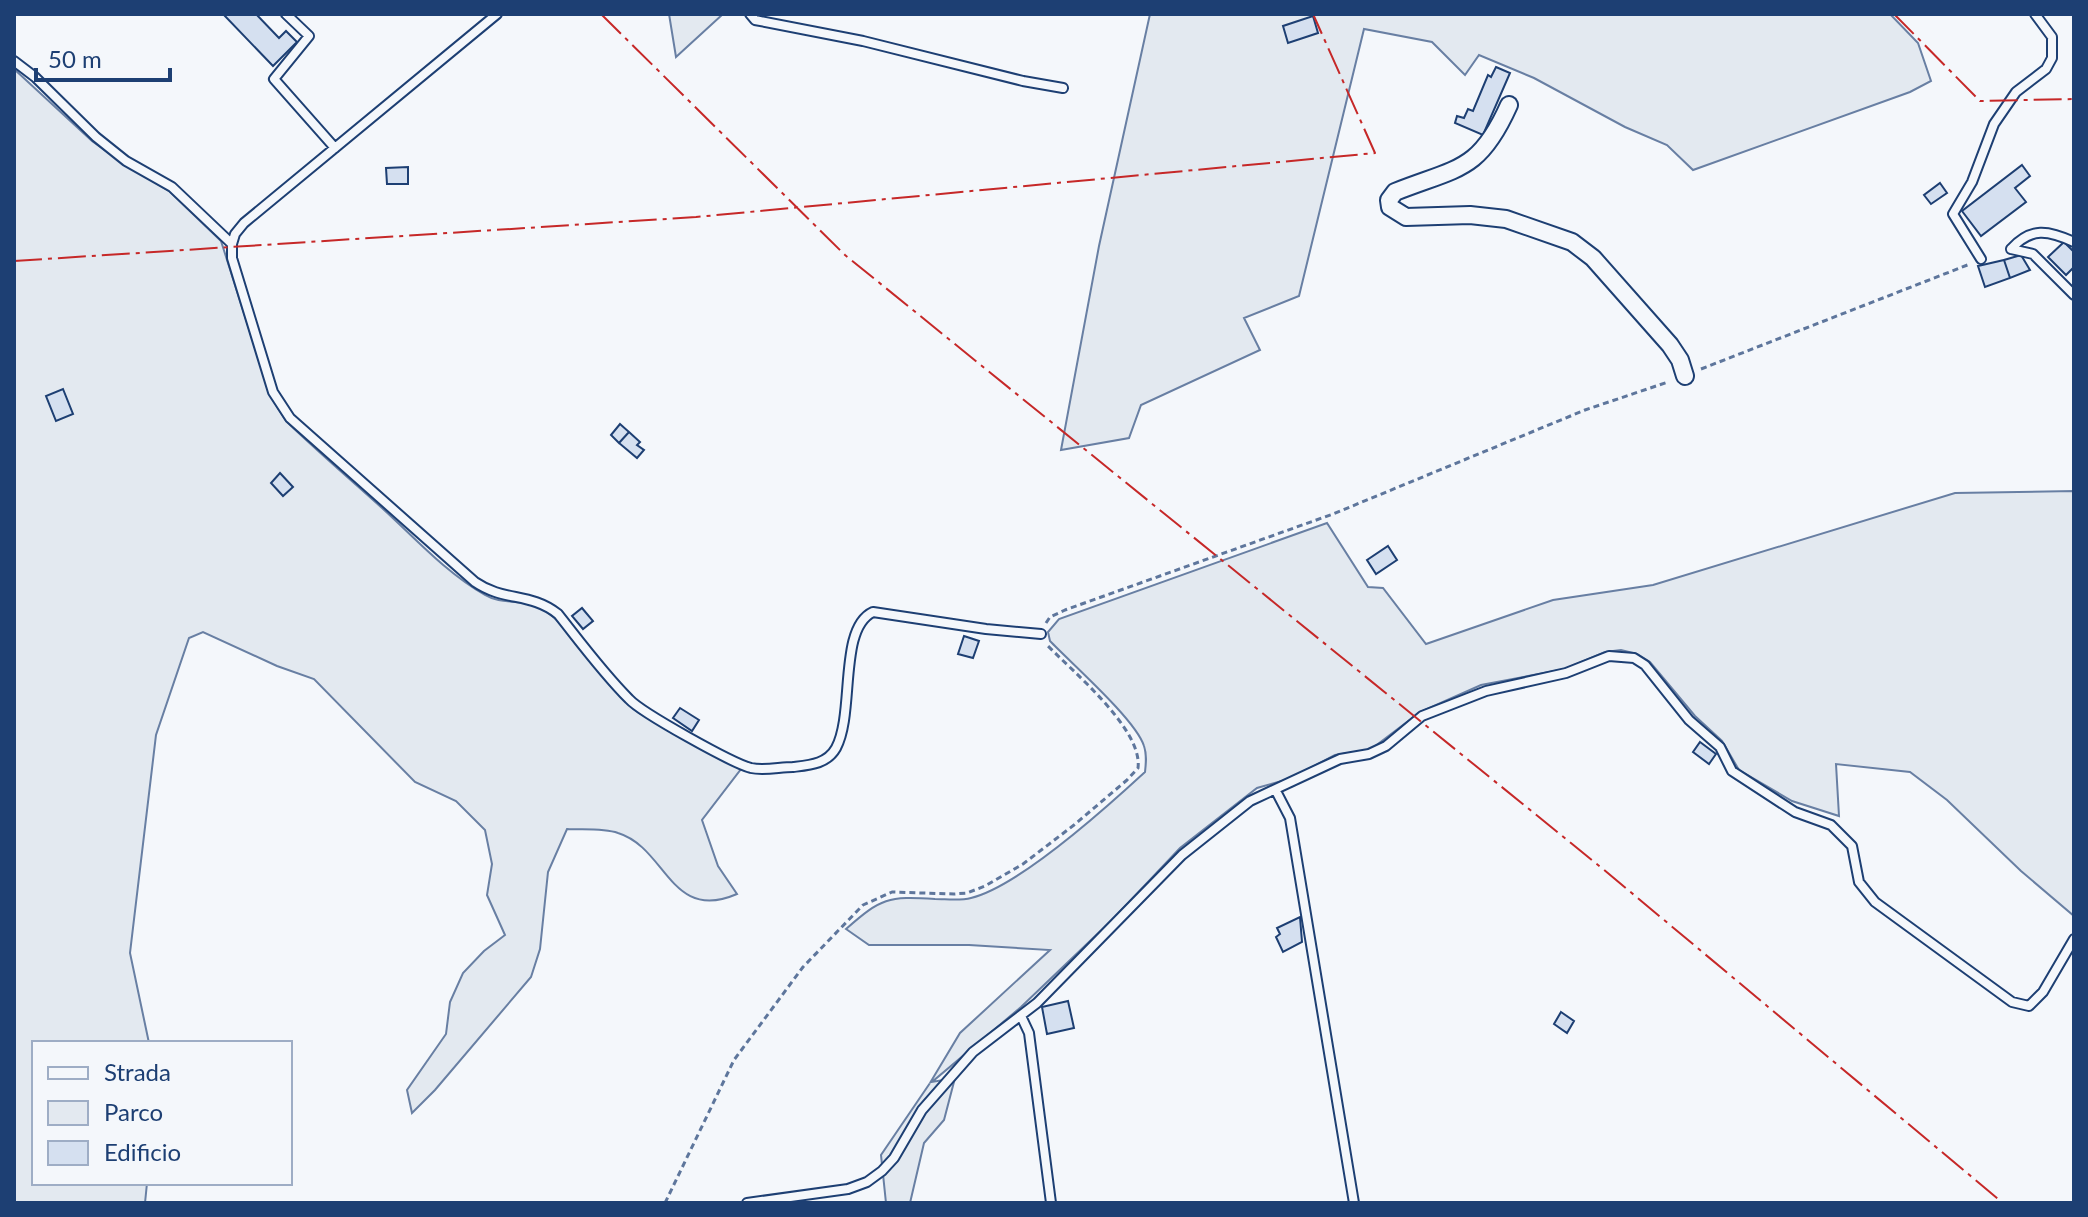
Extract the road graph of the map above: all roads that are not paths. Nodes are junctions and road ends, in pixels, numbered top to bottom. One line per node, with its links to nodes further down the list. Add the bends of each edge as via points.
1 (286, 14): 8 (lane, via 309,36 274,79)
2 (497, 14): 8 (lane)
3 (750, 14): 6 (lane, via 755,20)
4 (2035, 14): 11 (lane, via 2052,37 2052,58 2016,92 1994,124 1972,182 1953,214)
5 (14, 61): 10 (lane, via 96,137 172,187)
6 (1063, 88)
7 (1509, 105): 13 (street, via 1495,135 1470,163 1395,192 1390,207 1406,217 1506,219 1583,248 1670,345)
8 (335, 148): 10 (lane, via 244,223)
9 (2074, 242): 12 (lane, via 2042,231 2021,238 2011,249 2033,254)
10 (232, 244): 14 (lane, via 273,392 290,418 475,582 499,595 548,606 631,701 734,761 755,769 826,760 835,749 845,715 853,635 864,616 873,612)
11 (1981, 259)
12 (2074, 295)
13 (1685, 376)
14 (1041, 634)
15 (1276, 791): 16 (lane, via 1340,759 1386,746 1422,716 1486,691 1622,655 1645,665 1689,720 1720,747 1732,771 1795,812 1831,825 1852,846 1859,882 1875,902 2012,1002 2029,1006 2043,992); 17 (lane, via 1250,801 1182,855); 20 (lane, via 1290,818)
16 (2074, 939)
17 (1021, 1016): 18 (lane, via 973,1052 936,1091 894,1158 867,1182); 19 (lane, via 1029,1033)
18 (747, 1203)
19 (1051, 1203)
20 (1354, 1203)

